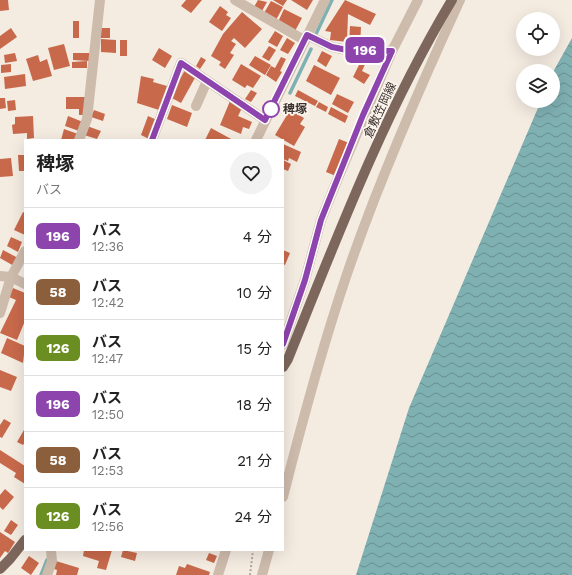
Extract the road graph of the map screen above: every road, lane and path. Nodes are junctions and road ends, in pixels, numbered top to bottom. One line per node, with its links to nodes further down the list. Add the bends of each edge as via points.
1 (100, 0): 14 (street, via 87,119)
2 (236, 0): 8 (street)
3 (325, 0): 8 (street)
4 (418, 0): 10 (street)
5 (452, 0): 7 (main road, 倉敷笠岡線)
6 (460, 0): 9 (street)
7 (433, 32): 9 (street, via 439,35); 23 (main road, 倉敷笠岡線, via 399,98 349,209)
8 (306, 38): 10 (street, via 347,50); 13 (street)
9 (441, 42): 24 (street, via 393,151 347,272 313,379)
10 (392, 51): 22 (street, via 321,220 305,280)
11 (207, 81): 12 (street); 13 (street); 15 (street, via 181,63)
12 (196, 106)
13 (265, 120): 16 (street)
14 (79, 139)
15 (152, 139)
16 (256, 139)
17 (24, 253): 19 (street)
18 (0, 276): 19 (street)
19 (11, 277): 20 (street); 21 (street)
20 (24, 284)
21 (0, 313)
22 (284, 341)
23 (284, 365)
24 (284, 493)
25 (24, 541): 30 (main road)
26 (50, 551): 31 (street, via 52,561)
27 (226, 551): 32 (street)
28 (253, 551): 33 (path)
29 (269, 551): 34 (street)
30 (0, 569)
31 (47, 575)
32 (218, 575)
33 (250, 575)
34 (262, 575)

